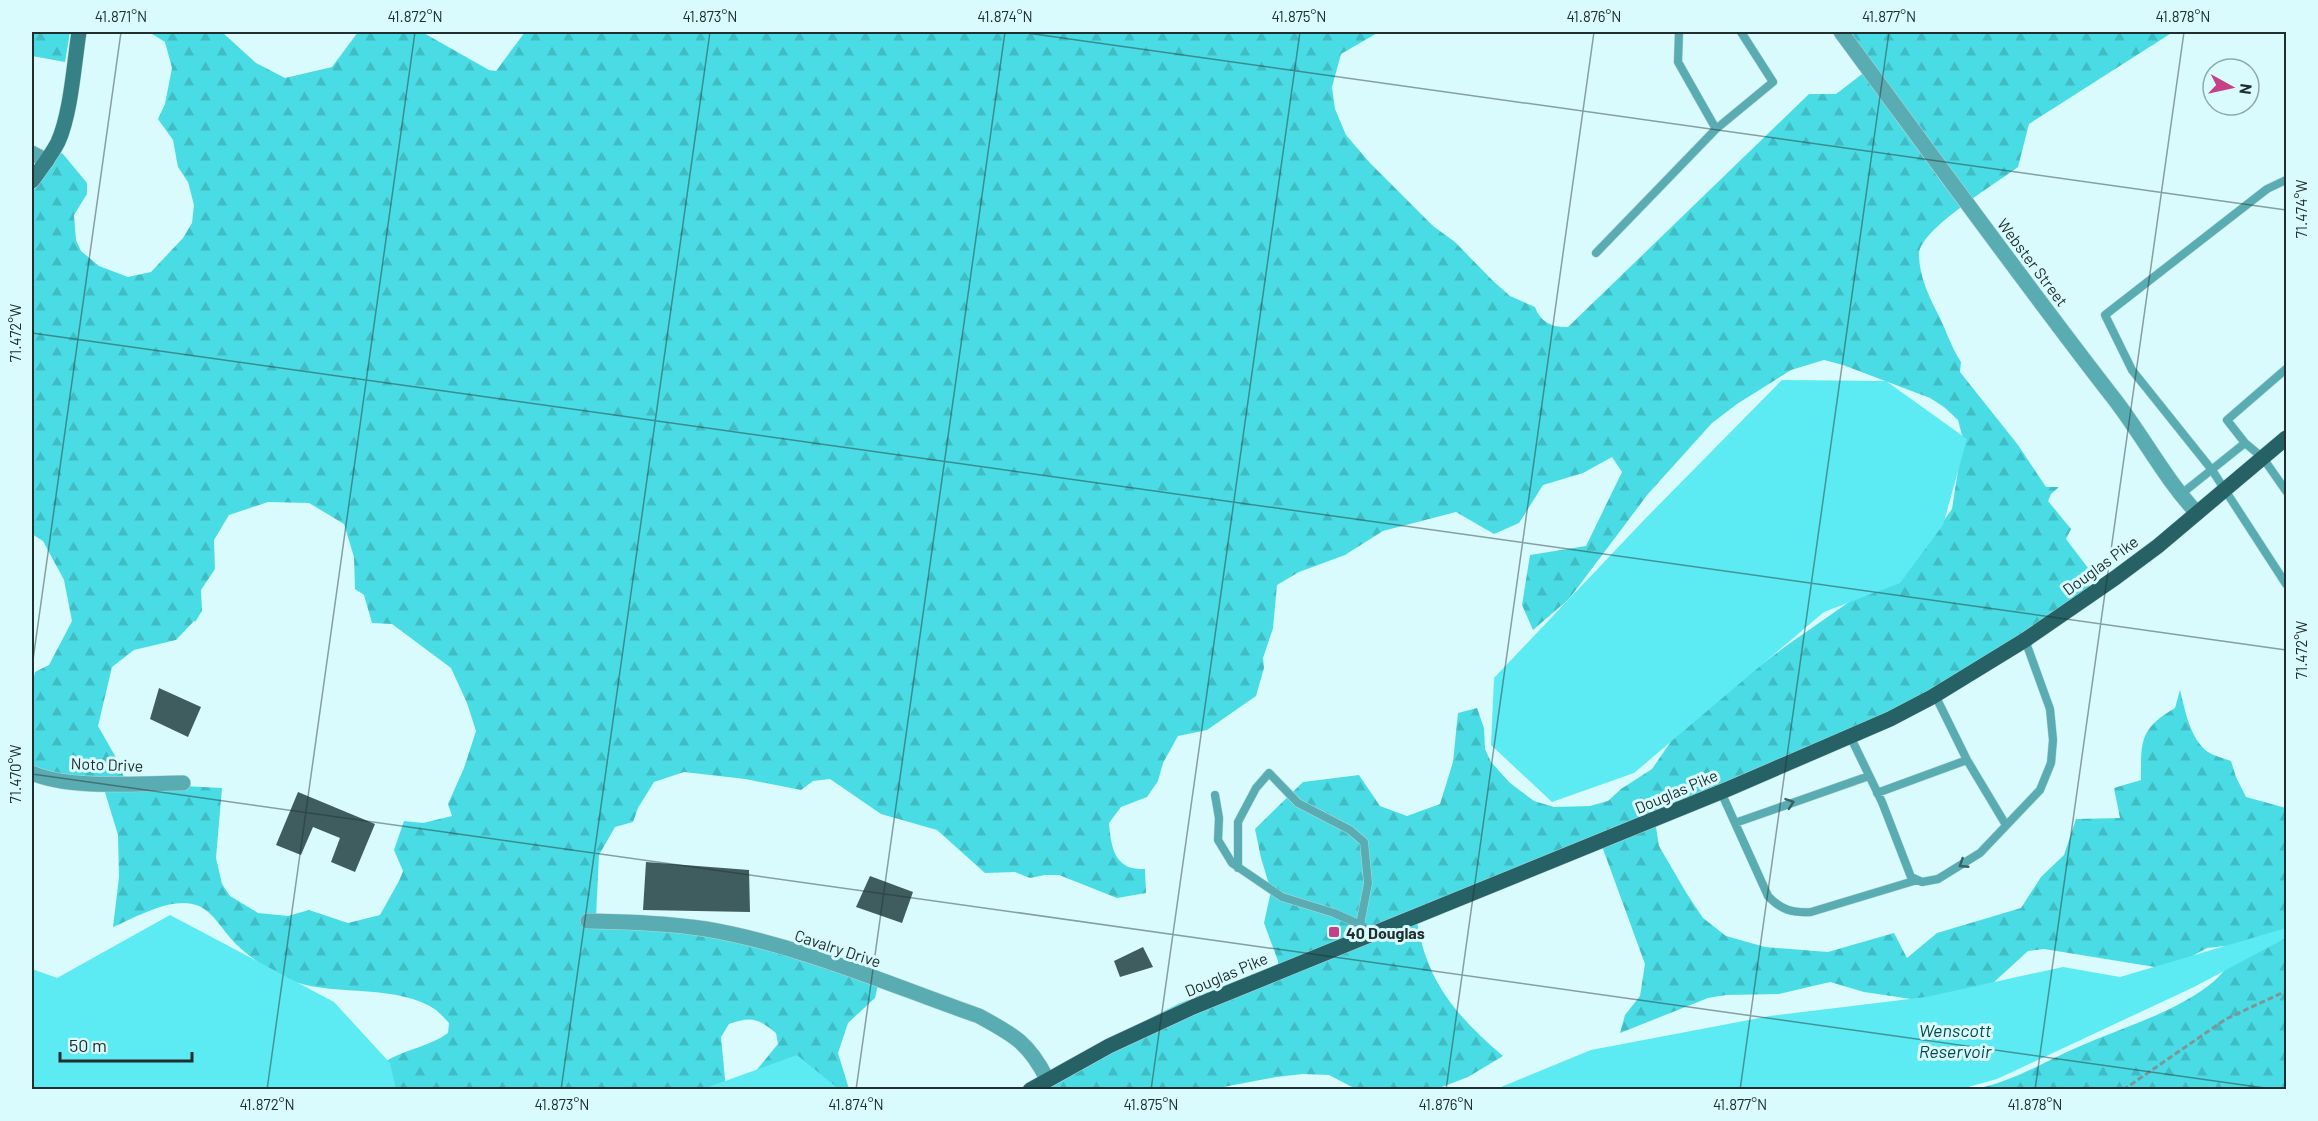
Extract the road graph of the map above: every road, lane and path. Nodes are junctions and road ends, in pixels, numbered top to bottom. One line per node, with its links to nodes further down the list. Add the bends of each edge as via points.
1 (79, 32): 7 (street, via 66,112 59,140)
2 (1679, 32): 5 (lane, via 1678,62)
3 (1741, 32): 5 (lane, via 1773,82)
4 (1841, 32): 18 (street, Webster Street, via 2039,303 2115,399)
5 (1716, 129): 10 (lane)
6 (32, 153): 7 (street)
7 (47, 161): 9 (street)
8 (2286, 180): 15 (lane, via 2267,189 2105,315 2132,370)
9 (32, 181)
10 (1596, 253)
11 (2286, 369): 13 (lane, via 2228,420)
12 (2286, 438): 14 (main road, Douglas Pike)
13 (2245, 444): 14 (lane); 15 (lane)
14 (2263, 458): 16 (main road, Douglas Pike); 17 (lane)
15 (2212, 470): 16 (lane); 18 (lane)
16 (2225, 489): 19 (main road, Douglas Pike); 20 (lane)
17 (2286, 491)
18 (2180, 495): 19 (street, Webster Street)
19 (2197, 513): 21 (main road, Douglas Pike, via 2115,578)
20 (2286, 584)
21 (2025, 640): 22 (main road, Douglas Pike); 32 (lane, via 2050,710 2051,763 2040,790)
22 (1935, 695): 23 (main road, Douglas Pike); 24 (lane)
23 (1850, 736): 26 (lane); 28 (main road, Douglas Pike)
24 (1967, 760): 29 (lane); 32 (lane)
25 (32, 773): 27 (street, Noto Drive, via 75,782)
26 (1869, 776): 29 (lane); 31 (lane, one-way to 26)
27 (183, 783)
28 (1721, 792): 31 (lane); 37 (main road, Douglas Pike)
29 (1877, 792): 34 (lane, via 1911,877)
30 (1215, 795): 33 (lane, via 1218,840)
31 (1735, 823): 34 (lane, via 1768,896 1777,907 1794,913 1811,912)
32 (2006, 825): 34 (lane, one-way to 34, via 1980,854 1953,871 1938,879)
33 (1238, 868): 36 (lane, via 1282,897); 36 (lane, via 1238,822 1269,773 1298,803 1350,830 1364,842 1368,883)
34 (1917, 880)
35 (588, 921): 39 (street, Cavalry Drive, via 707,929 853,971 992,1023 1029,1050)
36 (1360, 925): 37 (lane)
37 (1375, 932): 39 (main road, Douglas Pike, via 1193,1007)
38 (2286, 992): 41 (path, via 2226,1018)
39 (1047, 1079): 40 (main road, Douglas Pike)
40 (1030, 1089)
41 (2123, 1089)

